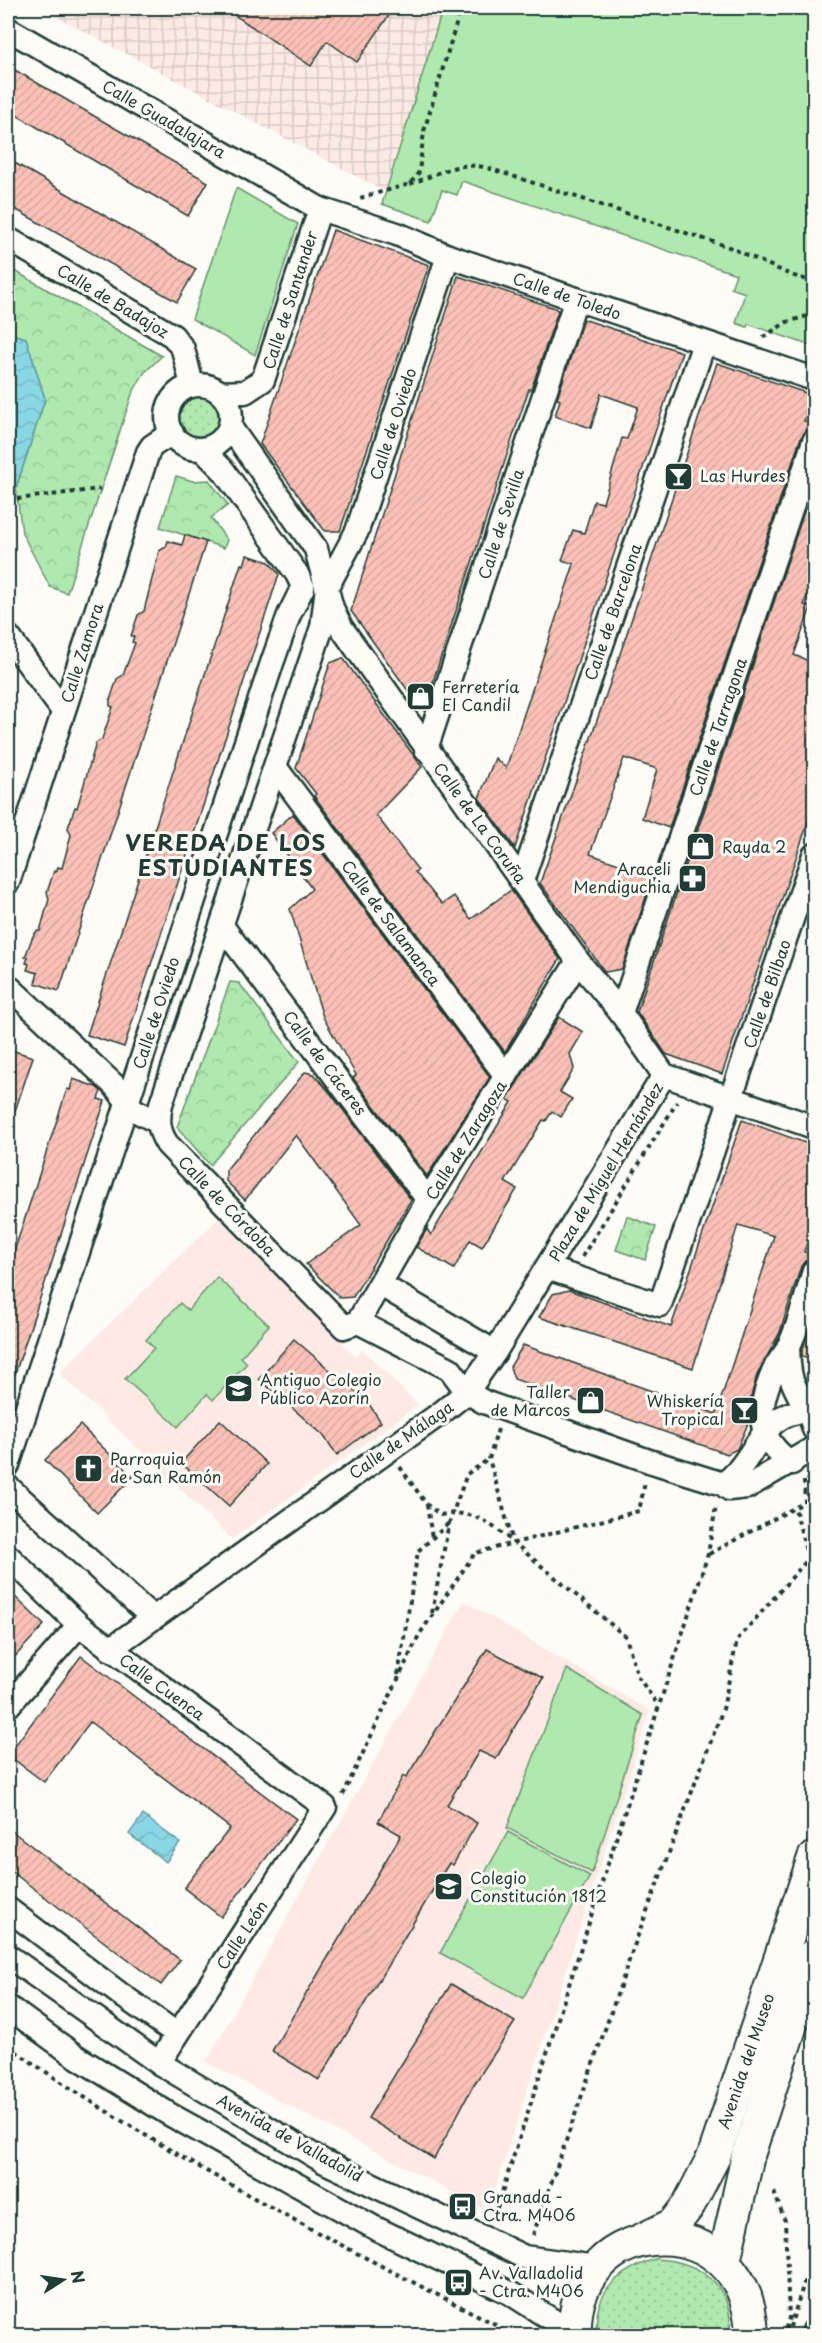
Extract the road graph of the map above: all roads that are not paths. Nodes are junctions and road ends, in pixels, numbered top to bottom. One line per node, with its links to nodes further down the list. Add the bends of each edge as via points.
1 (8, 29): 2 (street, Calle Guadalajara)
2 (320, 209): 4 (street, Calle de Toledo, via 398,234); 9 (street, Calle de Santander, via 263,380 245,392)
3 (8, 239): 8 (street, Calle de Badajoz, via 173,336 186,356)
4 (448, 256): 5 (street, Calle de Toledo); 15 (street, Calle de Oviedo, via 357,531)
5 (576, 299): 6 (street, Calle de Toledo); 18 (street, Calle de Sevilla)
6 (704, 343): 7 (street, Calle de Toledo); 21 (street, Calle de Barcelona)
7 (814, 380)
8 (192, 385): 9 (street, via 208,386); 11 (street, via 170,403 167,419)
9 (220, 393): 10 (street, via 229,405)
10 (230, 427): 13 (street, via 216,444); 15 (street, Calle de La Coruña, via 316,549)
11 (172, 433): 13 (street, via 188,447); 17 (street, Calle Zamora, via 148,452)
12 (814, 441): 26 (street, Calle de Tarragona)
13 (202, 449): 14 (street, via 223,470)
14 (303, 587): 15 (street); 30 (street, Calle de Oviedo, via 289,615)
15 (327, 587): 18 (street, Calle de La Coruña, via 338,623); 19 (street, Calle de Oviedo, via 322,627)
16 (8, 636): 17 (street)
17 (63, 711): 22 (street, Calle Zamora)
18 (426, 749): 21 (street, Calle de La Coruña)
19 (276, 768): 23 (street, Calle de Oviedo); 27 (street, Calle de Salamanca)
20 (814, 855): 29 (street, Calle de Bilbao)
21 (522, 881): 24 (street, Calle de La Coruña)
22 (8, 882)
23 (222, 926): 31 (street, Calle de Oviedo); 33 (street, Calle de Cáceres)
24 (578, 961): 26 (street, Calle de La Coruña); 27 (street, Calle de Zaragoza)
25 (8, 986): 30 (street, via 114,1084)
26 (621, 1013): 28 (street, Calle de La Coruña)
27 (506, 1076): 33 (street, Calle de Zaragoza)
28 (664, 1076): 29 (street); 34 (street, Plaza de Miguel Hernández)
29 (731, 1099): 32 (street); 34 (street, Plaza de Miguel Hernández, via 660,1305)
30 (127, 1102): 31 (street); 44 (street, Calle de Oviedo)
31 (158, 1122): 37 (street, Calle de Córdoba, via 167,1144 344,1327)
32 (814, 1127)
33 (428, 1200): 36 (street, Calle de Zaragoza)
34 (547, 1268): 39 (street, Plaza de Miguel Hernández)
35 (814, 1271): 38 (street)
36 (381, 1285): 37 (street, Calle de Zaragoza); 39 (street)
37 (358, 1322): 40 (street, Calle de Córdoba, via 450,1369)
38 (788, 1347): 41 (street, via 793,1384); 42 (street, via 777,1365 761,1412)
39 (495, 1352): 40 (street, Plaza de Miguel Hernández)
40 (467, 1392): 45 (street, Calle de Málaga, via 503,1411); 48 (street, Calle de Málaga)
41 (813, 1418): 42 (street, via 791,1414 774,1420)
42 (764, 1433): 43 (street, via 771,1446); 45 (street, via 743,1467)
43 (803, 1456): 45 (street, Calle de Málaga, via 747,1487 729,1489)
44 (8, 1465)
45 (721, 1484)
46 (8, 1488): 48 (street)
47 (8, 1556): 49 (street, Calle Cuenca)
48 (152, 1617): 50 (street, Calle de Málaga)
49 (79, 1625): 50 (street, Calle Cuenca); 51 (street)
50 (110, 1649): 52 (street, Calle Cuenca)
51 (8, 1706)
52 (325, 1807): 58 (street, Calle León)
53 (814, 1858): 60 (highway, Avenida del Museo, via 729,2116 709,2165 673,2226)
54 (8, 1909): 58 (street)
55 (814, 1955): 61 (highway, Avenida del Museo, via 748,2155)
56 (8, 1956): 59 (street, Avenida de Valladolid)
57 (8, 2007): 64 (street, via 74,2055 169,2114 375,2228 510,2293)
58 (177, 2034): 59 (street, Calle León)
59 (159, 2063): 62 (street, Avenida de Valladolid, via 323,2161 524,2257)
60 (642, 2240): 61 (highway, via 671,2238 699,2245); 62 (highway, Avenida del Museo, via 617,2250)
61 (724, 2261): 65 (highway, via 741,2282 750,2308)
62 (596, 2267): 64 (highway, via 583,2287 576,2310)
63 (814, 2331): 66 (street)
64 (575, 2335)
65 (752, 2336)
66 (813, 2336)

